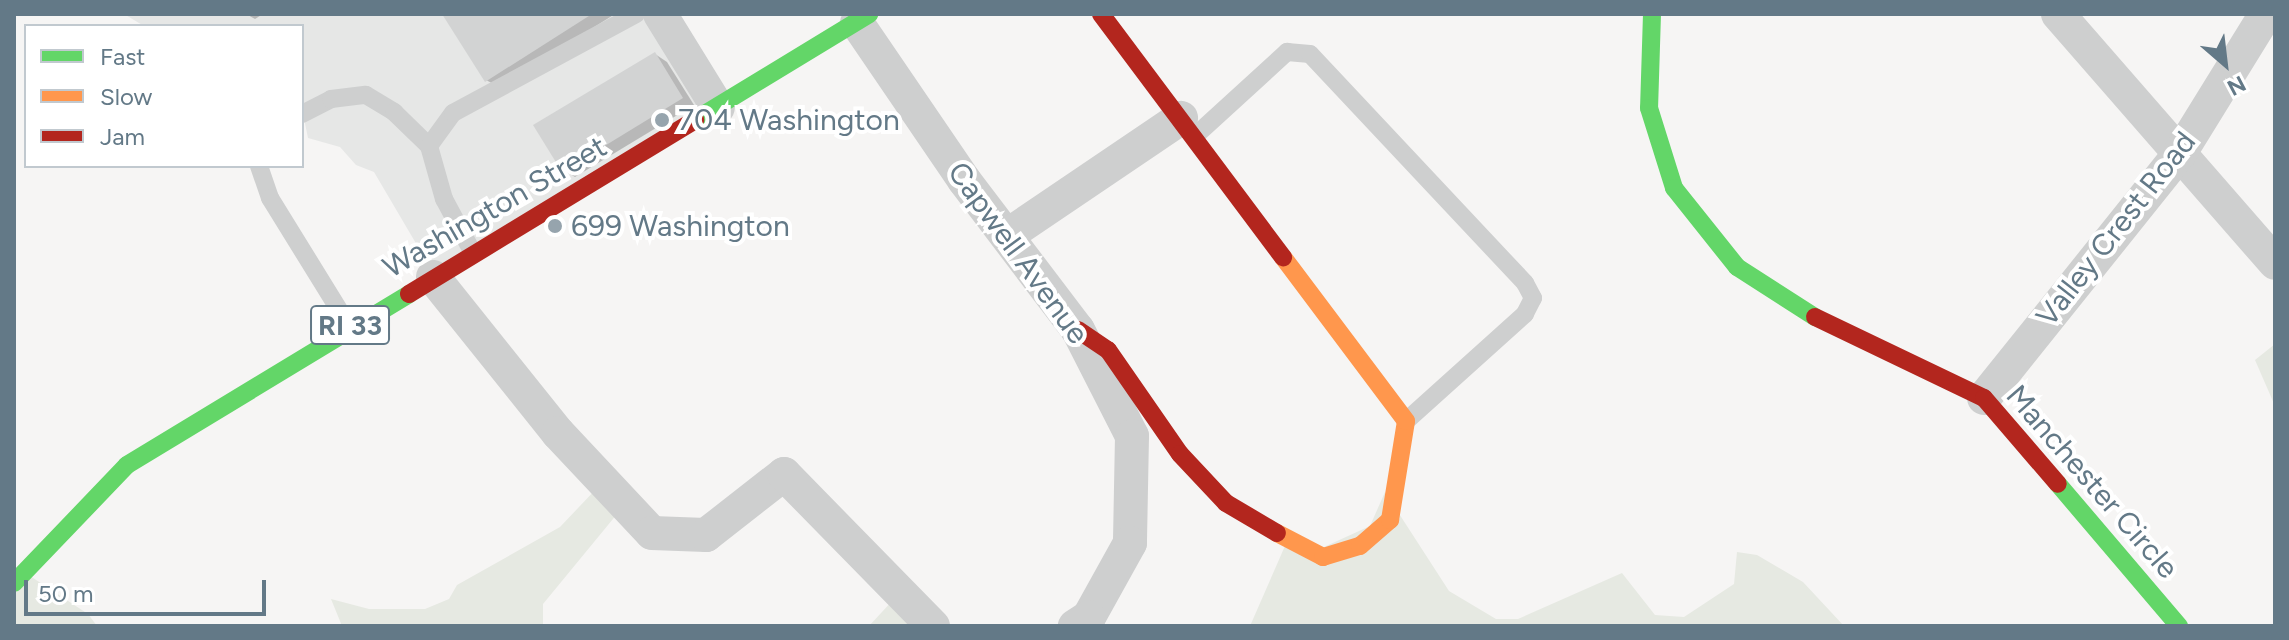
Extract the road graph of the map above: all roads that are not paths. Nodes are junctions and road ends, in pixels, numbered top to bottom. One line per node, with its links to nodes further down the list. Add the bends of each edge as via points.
1 (636, 14): 11 (lane, via 453,113)
2 (660, 14): 8 (street)
3 (1101, 14): 10 (street)
4 (1652, 14): 20 (street, Manchester Circle, via 1649,108 1674,188 1737,267 1842,334)
5 (2058, 14): 12 (street)
6 (2266, 14): 12 (street, Valley Crest Road)
7 (863, 19): 8 (street, Washington Street / RI 33); 14 (street, Capwell Avenue)
8 (718, 108): 15 (street, Washington Street / RI 33)
9 (304, 113): 11 (lane, via 331,99 366,95 394,112)
10 (1188, 127): 14 (street); 21 (street); 21 (lane, via 1287,52 1310,54 1525,283 1533,298 1525,314)
11 (429, 146): 15 (lane, via 444,199)
12 (2180, 153): 16 (street); 20 (street, Valley Crest Road)
13 (260, 168): 18 (lane, via 270,198)
14 (1008, 235): 19 (street, Capwell Avenue)
15 (473, 253): 17 (street, Washington Street / RI 33)
16 (2275, 263)
17 (433, 277): 18 (street, Washington Street / RI 33); 23 (street, via 558,433 652,533 706,535 784,474)
18 (349, 326): 22 (street, Washington Street / RI 33, via 127,465)
19 (1078, 330): 21 (street, via 1108,350 1180,454 1226,503 1323,557 1360,546 1390,520); 24 (street, Capwell Avenue, via 1132,436 1130,543 1089,617)
20 (1984, 398): 25 (street, Manchester Circle)
21 (1406, 421)
22 (14, 583)
23 (933, 626)
24 (1075, 626)
25 (2179, 626)

